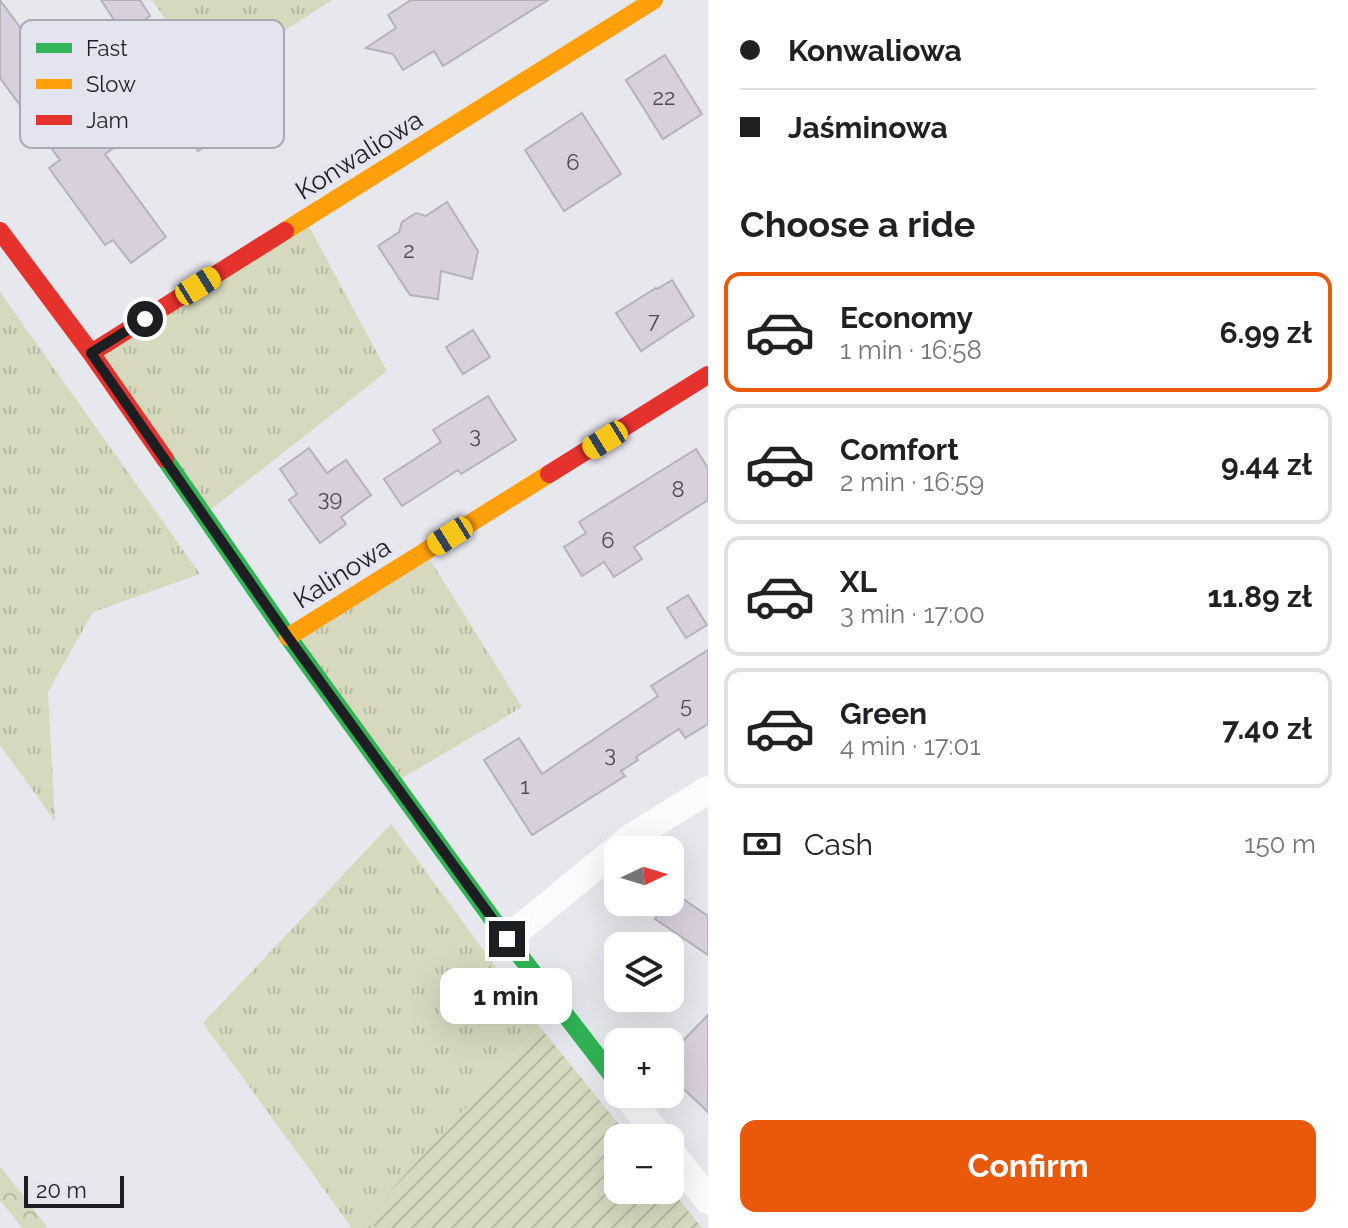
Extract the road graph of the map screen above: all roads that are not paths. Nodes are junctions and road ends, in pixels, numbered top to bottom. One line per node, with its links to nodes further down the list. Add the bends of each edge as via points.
1 (654, 0): 3 (street, Konwaliowa)
2 (0, 231): 3 (street)
3 (91, 353): 5 (street)
4 (708, 375): 5 (street, Kalinowa)
5 (288, 637): 7 (street)
6 (708, 790): 7 (street, via 629,839)
7 (507, 939): 8 (street)
8 (604, 1065)
9 (637, 1108): 10 (street)
10 (649, 1124)
11 (684, 1169): 12 (street)
12 (708, 1200)

